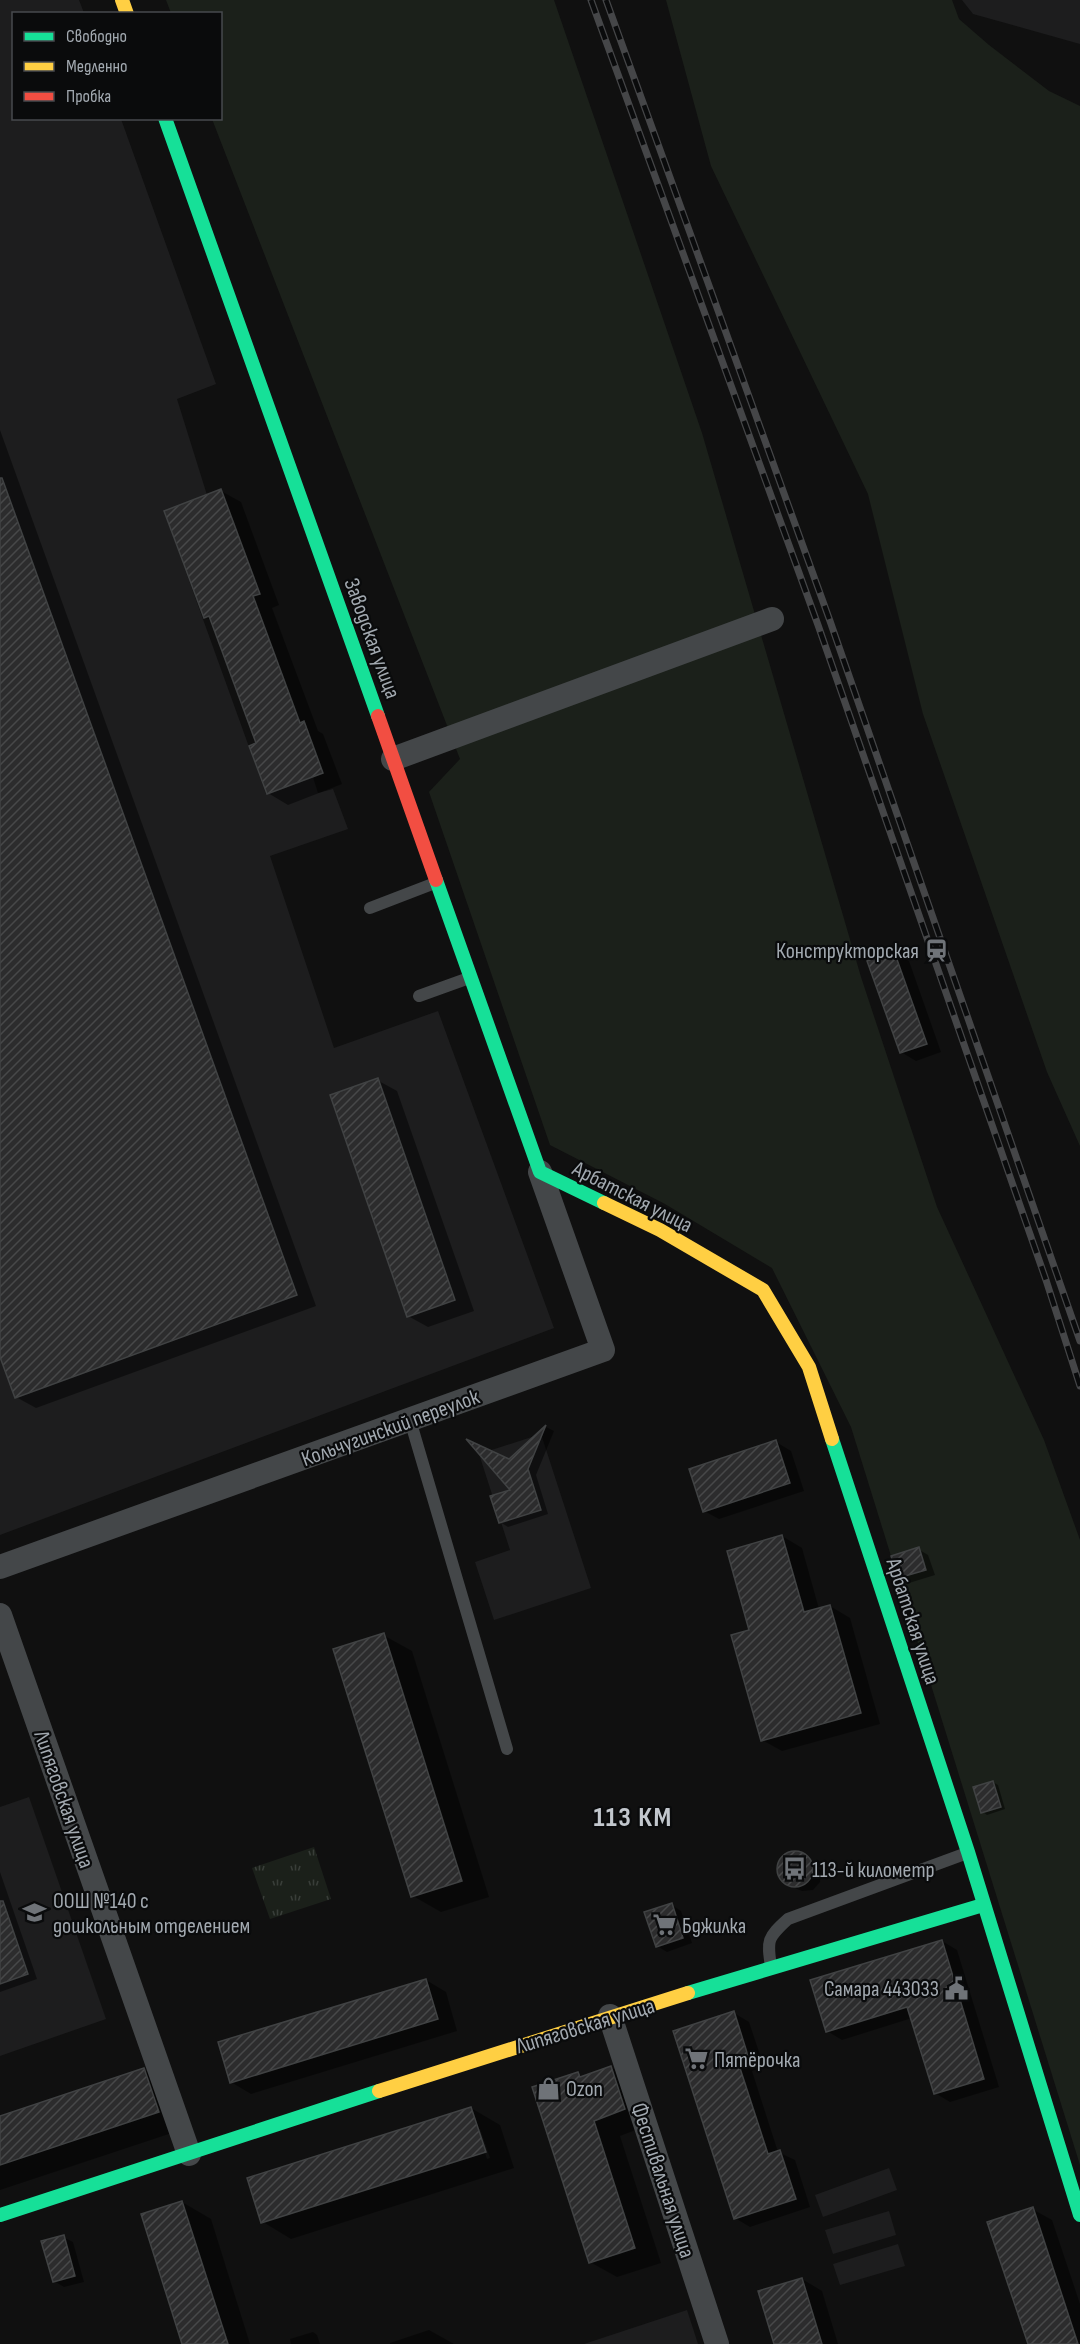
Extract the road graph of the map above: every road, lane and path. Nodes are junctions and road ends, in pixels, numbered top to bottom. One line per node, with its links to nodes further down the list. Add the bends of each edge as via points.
1 (166, 120): 3 (street, Заводская улица)
2 (772, 619): 3 (street)
3 (393, 759): 4 (street, Заводская улица)
4 (436, 882): 5 (lane); 6 (street, Заводская улица)
5 (370, 908)
6 (470, 978): 7 (lane); 8 (street, Заводская улица)
7 (419, 996)
8 (540, 1172): 9 (street, Кольчугинский переулок, via 603,1350); 13 (street, Арбатская улица, via 660,1230 763,1290 809,1367)
9 (410, 1420): 10 (street, Кольчугинский переулок); 12 (lane)
10 (0, 1567)
11 (0, 1615): 17 (street, Липяговская улица)
12 (507, 1749)
13 (968, 1852): 14 (street, Арбатская улица); 15 (lane, via 788,1919 770,1940)
14 (983, 1905): 15 (street, Липяговская улица); 19 (street, Арбатская улица)
15 (771, 1970): 16 (street, Липяговская улица)
16 (610, 2016): 17 (street, Липяговская улица); 20 (street, Фестивальная улица)
17 (189, 2154): 18 (street, Липяговская улица)
18 (0, 2215)
19 (1080, 2215)
20 (717, 2344)

